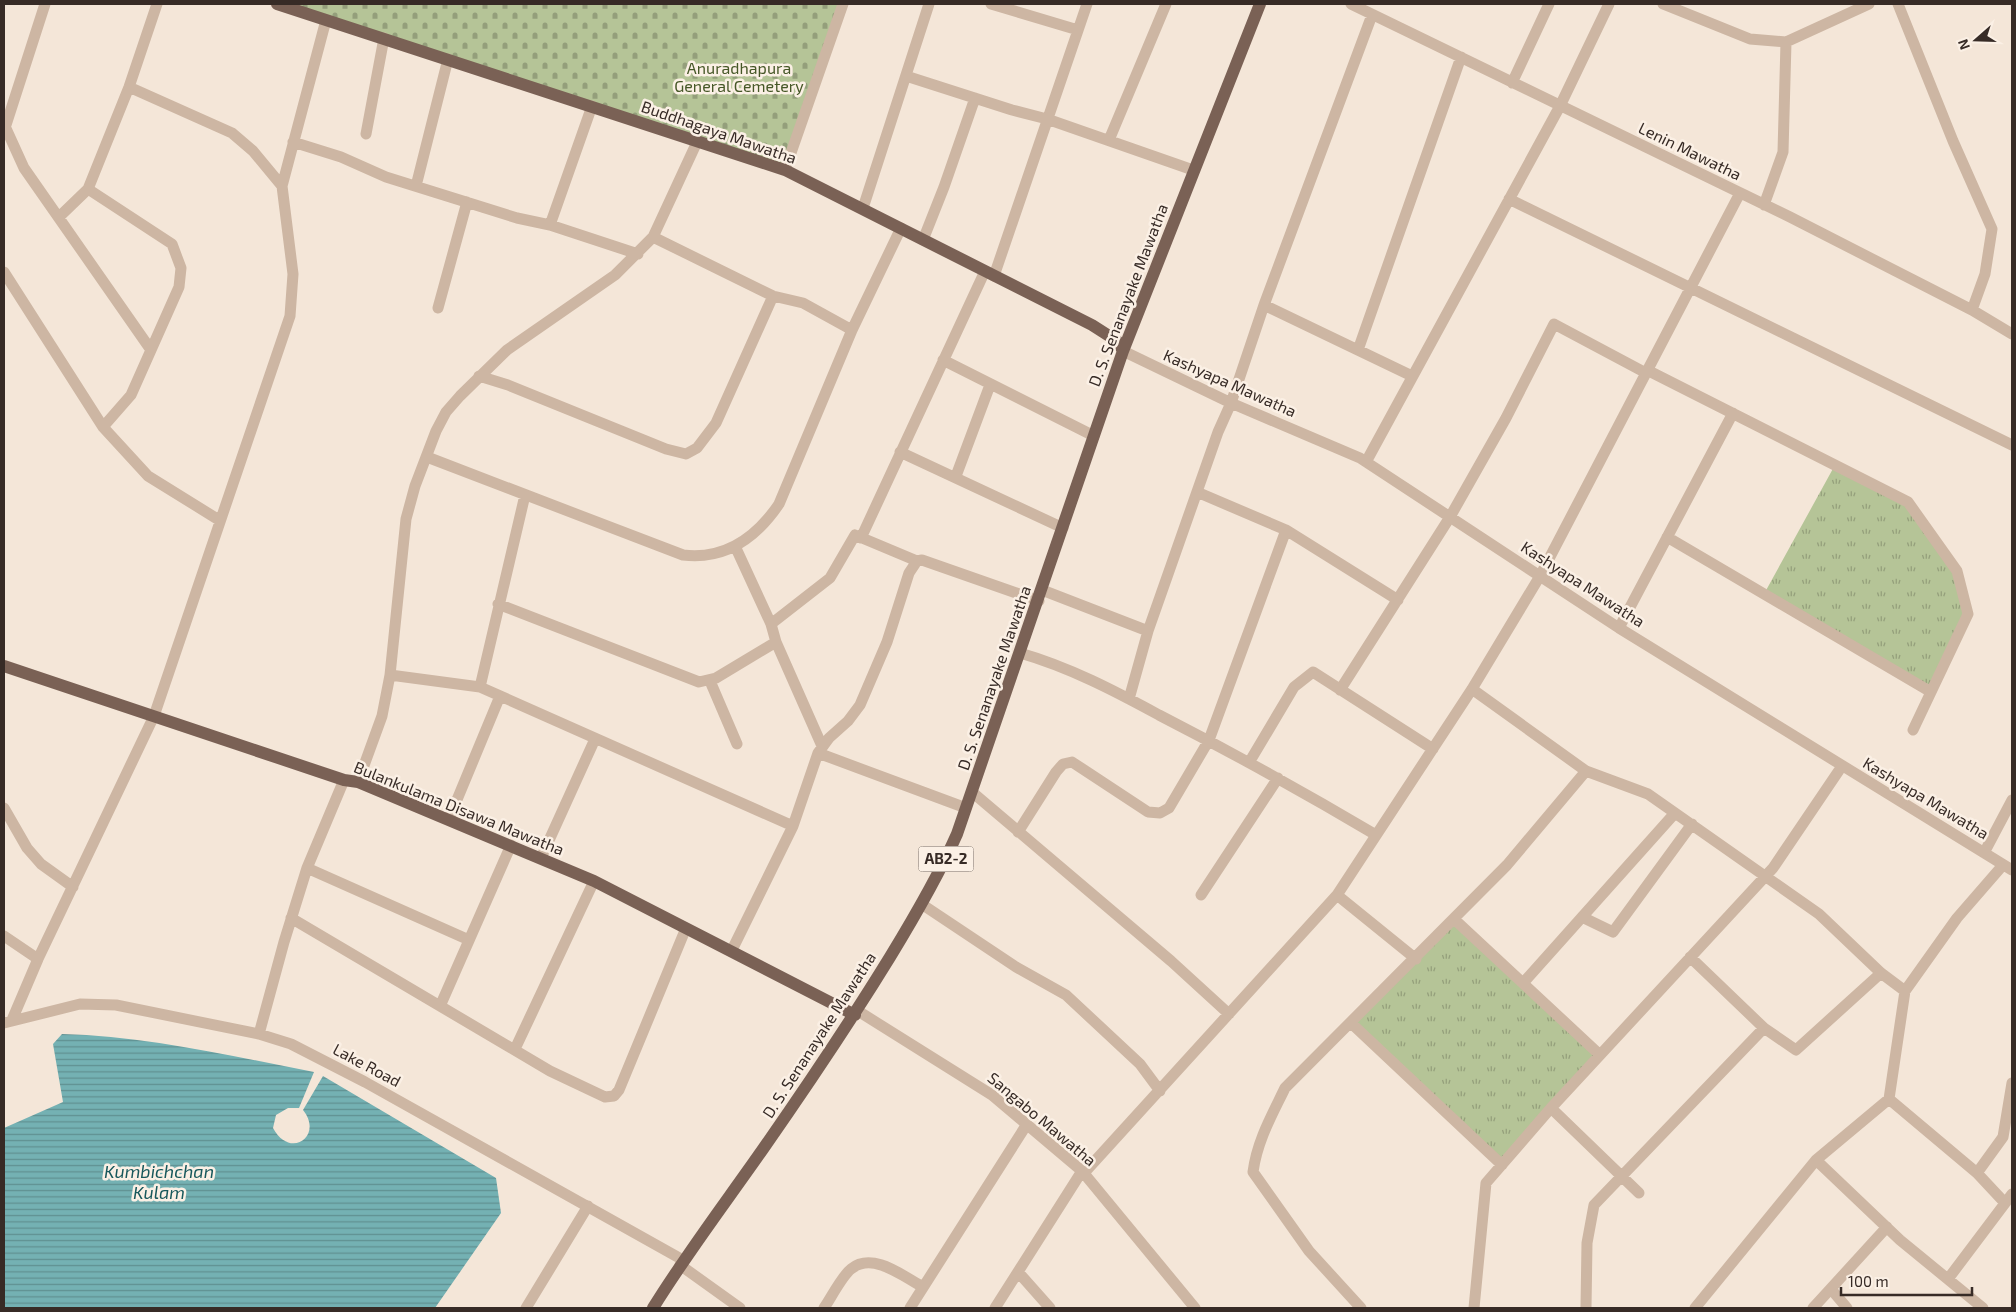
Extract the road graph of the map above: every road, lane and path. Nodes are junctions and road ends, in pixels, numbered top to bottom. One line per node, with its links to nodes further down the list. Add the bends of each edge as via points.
1 (45, 4): 30 (street)
2 (157, 4): 25 (street)
3 (276, 4): 17 (main road, Buddhagaya Mawatha)
4 (843, 4): 35 (street)
5 (929, 4): 23 (street)
6 (991, 4): 18 (street)
7 (1087, 4): 18 (street)
8 (1166, 4): 32 (street)
9 (1260, 4): 36 (main road, D. S. Senanayake Mawatha)
10 (1351, 4): 16 (street, Lenin Mawatha)
11 (1549, 4): 24 (street)
12 (1609, 4): 28 (street)
13 (1663, 4): 20 (street, via 1750,39)
14 (1869, 4): 20 (street)
15 (1898, 4): 57 (street, via 1992,229 1984,274)
16 (1366, 9): 21 (street, Lenin Mawatha); 55 (street)
17 (326, 20): 19 (main road, Buddhagaya Mawatha); 33 (street)
18 (1078, 30): 29 (street)
19 (384, 38): 22 (main road, Buddhagaya Mawatha); 31 (street)
20 (1786, 42): 43 (street, via 1783,152)
21 (1461, 56): 24 (street, Lenin Mawatha); 61 (street)
22 (448, 59): 27 (main road, Buddhagaya Mawatha); 38 (street)
23 (906, 76): 26 (street); 44 (street)
24 (1512, 83): 28 (street, Lenin Mawatha)
25 (128, 87): 37 (street, via 232,133 253,151); 39 (street)
26 (975, 98): 29 (street); 49 (street)
27 (592, 106): 34 (main road, Buddhagaya Mawatha); 46 (street)
28 (1560, 106): 40 (street, Lenin Mawatha); 41 (street)
29 (1047, 119): 32 (street); 52 (street)
30 (4, 126): 45 (street, via 24,168)
31 (366, 134)
32 (1109, 140): 36 (street)
33 (293, 142): 37 (street); 38 (street)
34 (697, 142): 35 (main road, Buddhagaya Mawatha); 48 (street)
35 (785, 170): 44 (main road, Buddhagaya Mawatha)
36 (1193, 170): 62 (main road, D. S. Senanayake Mawatha)
37 (282, 186): 80 (street, via 293,274 290,316)
38 (416, 186): 42 (street)
39 (88, 188): 45 (street); 60 (street, via 172,244 178,256 182,268 179,287)
40 (1740, 193): 43 (street, Lenin Mawatha); 53 (street)
41 (1509, 199): 53 (street); 66 (street)
42 (467, 202): 46 (street); 56 (street)
43 (1764, 205): 57 (street, Lenin Mawatha)
44 (862, 208): 47 (main road, Buddhagaya Mawatha)
45 (59, 216): 60 (street)
46 (550, 225): 50 (street)
47 (901, 228): 49 (main road, Buddhagaya Mawatha); 58 (street)
48 (653, 236): 50 (street); 54 (street)
49 (923, 240): 52 (main road, Buddhagaya Mawatha)
50 (638, 254): 65 (street, via 615,275 507,350)
51 (4, 272): 70 (street)
52 (989, 273): 62 (main road, Buddhagaya Mawatha, via 1110,335); 63 (street)
53 (1690, 288): 64 (street); 72 (street)
54 (773, 296): 58 (street, via 803,303); 65 (street, via 716,423 697,448 686,454)
55 (1264, 305): 61 (street); 68 (street)
56 (438, 308)
57 (1972, 310): 59 (street, Lenin Mawatha)
58 (852, 330): 85 (street, via 779,504 766,523)
59 (2011, 332)
60 (151, 350): 70 (street, via 131,395)
61 (1358, 350): 66 (street)
62 (1123, 351): 68 (street, Kashyapa Mawatha); 71 (main road, D. S. Senanayake Mawatha / AB2-2)
63 (943, 360): 67 (street); 73 (street)
64 (1647, 371): 69 (street); 79 (street, via 1554,324); 87 (street)
65 (480, 376): 74 (street, via 446,412)
66 (1412, 376): 75 (street)
67 (990, 385): 71 (street); 76 (street)
68 (1231, 403): 75 (street, Kashyapa Mawatha); 77 (street)
69 (1732, 413): 83 (street); 102 (street, via 1908,502 1930,532 1957,571 1968,614)
70 (103, 427): 80 (street, via 148,476)
71 (1094, 436): 81 (main road, D. S. Senanayake Mawatha / AB2-2)
72 (2012, 444)
73 (900, 452): 76 (street); 84 (street)
74 (427, 457): 78 (street); 97 (street, via 406,519)
75 (1366, 462): 79 (street, Kashyapa Mawatha)
76 (956, 476): 81 (street)
77 (1197, 492): 82 (street); 93 (street)
78 (524, 494): 85 (street, via 683,555 710,555); 90 (street)
79 (1450, 517): 87 (street, Kashyapa Mawatha); 89 (street)
80 (219, 520): 105 (street)
81 (1063, 528): 88 (main road, D. S. Senanayake Mawatha / AB2-2)
82 (1286, 530): 89 (street); 108 (street)
83 (1667, 537): 92 (street); 102 (street)
84 (861, 538): 86 (street); 91 (street, via 855,535 830,578)
85 (735, 546): 91 (street)
86 (917, 561): 88 (street); 111 (street, via 909,573 887,642 860,705)
87 (1540, 576): 92 (street, Kashyapa Mawatha); 101 (street)
88 (1040, 595): 93 (street); 95 (main road, D. S. Senanayake Mawatha / AB2-2)
89 (1398, 600): 100 (street)
90 (498, 604): 98 (street, via 685,678); 99 (street)
91 (772, 624): 94 (street)
92 (1619, 628): 113 (street, Kashyapa Mawatha)
93 (1148, 631): 104 (street)
94 (776, 642): 98 (street); 111 (street)
95 (1020, 653): 104 (street, via 1047,661); 118 (main road, D. S. Senanayake Mawatha / AB2-2)
96 (5, 670): 105 (main road, Bulankulama Disawa Mawatha)
97 (390, 674): 99 (street); 117 (street, via 382,716)
98 (710, 681): 109 (street)
99 (480, 687): 103 (street)
100 (1340, 690): 110 (street); 112 (street, via 1313,672 1294,687)
101 (1472, 690): 110 (street); 114 (street)
102 (1931, 692): 106 (street)
103 (500, 696): 107 (street); 123 (street)
104 (1129, 699): 108 (street)
105 (154, 716): 116 (main road, Bulankulama Disawa Mawatha); 135 (street)
106 (1913, 730)
107 (595, 738): 125 (street); 130 (street)
108 (1209, 740): 112 (street); 126 (street, via 1169,808 1160,813 1148,812 1072,762 1063,764 1056,772)
109 (737, 744)
110 (1433, 749): 127 (street)
111 (820, 750): 121 (street); 125 (street)
112 (1250, 761): 115 (street)
113 (1842, 766): 129 (street, Kashyapa Mawatha); 133 (street)
114 (1586, 771): 122 (street, via 1648,794); 141 (street, via 1507,865)
115 (1278, 778): 127 (street); 136 (street)
116 (344, 780): 117 (main road, Bulankulama Disawa Mawatha); 132 (street)
117 (358, 782): 123 (main road, Bulankulama Disawa Mawatha)
118 (972, 792): 121 (main road, D. S. Senanayake Mawatha / AB2-2); 126 (street)
119 (2012, 800): 129 (street)
120 (4, 808): 135 (street, via 27,848 42,864)
121 (966, 808): 138 (main road, D. S. Senanayake Mawatha / AB2-2)
122 (1675, 813): 124 (street); 139 (street)
123 (449, 819): 128 (main road, Bulankulama Disawa Mawatha)
124 (1692, 824): 133 (street); 139 (street, via 1613,932)
125 (792, 826): 145 (street)
126 (1018, 832): 154 (street)
127 (1376, 835): 137 (street)
128 (511, 845): 130 (main road, Bulankulama Disawa Mawatha); 144 (street)
129 (1984, 853): 131 (street, Kashyapa Mawatha)
130 (541, 858): 134 (main road, Bulankulama Disawa Mawatha)
131 (2008, 867): 151 (street, via 1957,918)
132 (307, 868): 140 (street); 144 (street)
133 (1765, 876): 146 (street); 149 (street, via 1819,914)
134 (594, 881): 142 (main road, Bulankulama Disawa Mawatha); 159 (street)
135 (73, 887): 147 (street)
136 (1201, 895)
137 (1337, 895): 148 (street); 154 (street)
138 (923, 905): 153 (main road, D. S. Senanayake Mawatha / AB2-2); 162 (street, via 1016,967 1066,995 1140,1064)
139 (1582, 917): 150 (street)
140 (291, 918): 152 (street); 158 (street)
141 (1454, 919): 148 (street); 150 (street)
142 (686, 928): 145 (main road, Bulankulama Disawa Mawatha); 159 (street, via 614,1096 605,1097)
143 (4, 936): 147 (street)
144 (469, 940): 152 (street)
145 (732, 950): 153 (main road, Bulankulama Disawa Mawatha)
146 (1690, 957): 157 (street); 160 (street)
147 (38, 958): 155 (street)
148 (1416, 959): 156 (street)
149 (1881, 973): 151 (street); 157 (street, via 1796,1050)
150 (1523, 983): 160 (street)
151 (1905, 991): 163 (street)
152 (440, 1004): 159 (street)
153 (856, 1013): 165 (street, Sangabo Mawatha, via 992,1095); 175 (main road, D. S. Senanayake Mawatha / AB2-2)
154 (1229, 1014): 162 (street)
155 (8, 1022): 158 (street, Lake Road, via 80,1004 116,1005)
156 (1351, 1022): 167 (street); 188 (street, via 1285,1088 1263,1133 1253,1172 1309,1251)
157 (1764, 1028): 170 (street)
158 (259, 1034): 173 (street, Lake Road, via 291,1044 366,1082)
159 (515, 1049)
160 (1600, 1055): 164 (street)
161 (2012, 1083): 169 (street, via 2003,1137)
162 (1160, 1091): 168 (street)
163 (1888, 1099): 166 (street); 169 (street)
164 (1551, 1108): 167 (street); 170 (street)
165 (1027, 1124): 168 (street, Sangabo Mawatha); 178 (street)
166 (1816, 1160): 174 (street); 191 (street)
167 (1502, 1165): 189 (street, via 1486,1183)
168 (1083, 1172): 176 (street); 187 (street, Sangabo Mawatha)
169 (1977, 1173): 172 (street)
170 (1621, 1174): 171 (street); 190 (street, via 1594,1205 1588,1242)
171 (1639, 1193)
172 (2009, 1199): 177 (street)
173 (588, 1206): 175 (street, Lake Road); 180 (street)
174 (1888, 1227): 177 (street); 179 (street)
175 (682, 1262): 181 (main road, D. S. Senanayake Mawatha / AB2-2); 182 (street, Lake Road)
176 (1019, 1273): 185 (street); 186 (street)
177 (1948, 1279): 194 (street)
178 (924, 1287): 183 (street, via 878,1263 863,1263 851,1269); 184 (street)
179 (1830, 1289): 192 (street); 193 (street)
180 (526, 1308)
181 (653, 1308)
182 (740, 1308)
183 (824, 1308)
184 (910, 1308)
185 (995, 1308)
186 (1050, 1308)
187 (1195, 1308)
188 (1360, 1308)
189 (1474, 1308)
190 (1586, 1308)
191 (1694, 1308)
192 (1813, 1308)
193 (1847, 1308)
194 (1983, 1308)

